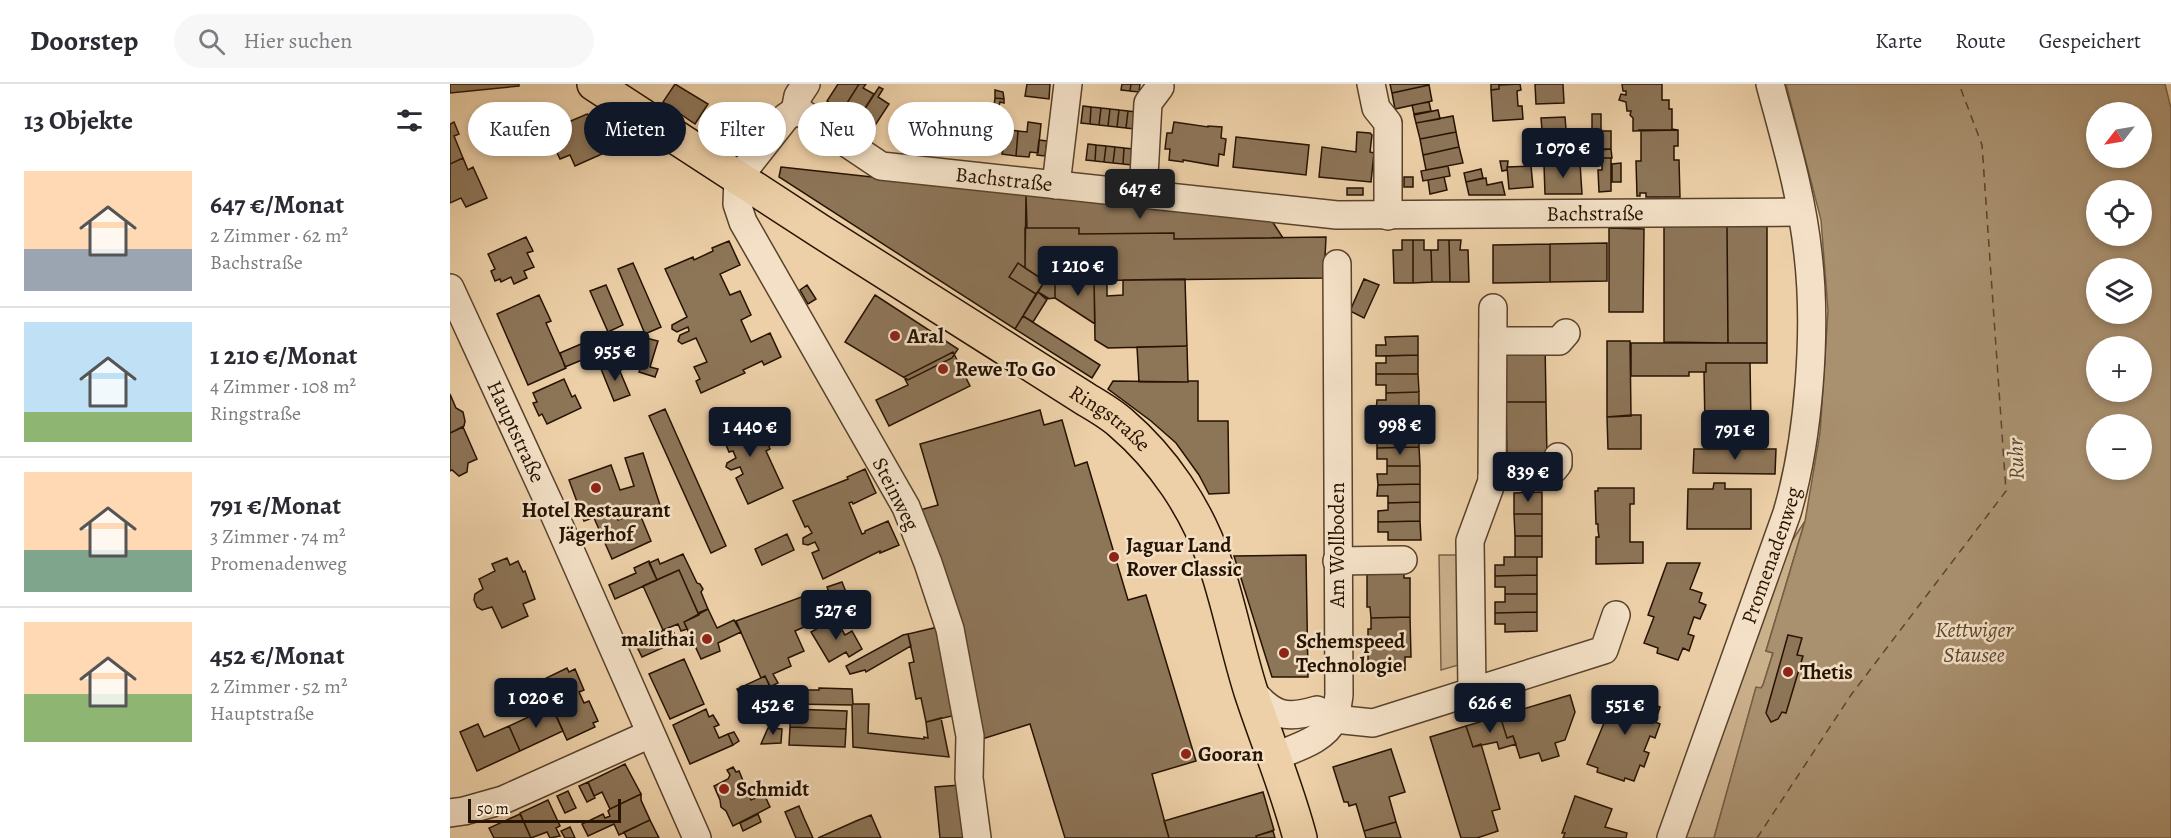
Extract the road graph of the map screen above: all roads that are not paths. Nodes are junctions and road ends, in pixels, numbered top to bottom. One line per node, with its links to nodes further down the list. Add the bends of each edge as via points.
1 (594, 84): 8 (main road, Ringstraße)
2 (806, 84): 7 (street)
3 (1068, 84): 9 (street)
4 (1371, 84): 12 (street, via 1376,108 1389,123)
5 (1770, 84): 11 (street, Promenadenweg)
6 (1160, 87): 10 (street, via 1148,102)
7 (795, 111): 8 (street); 9 (street, Bachstraße, via 881,166)
8 (738, 178): 23 (main road, Ringstraße, via 1120,421 1175,483 1201,529 1227,600); 30 (street, Steinweg, via 737,204 743,222 906,507 928,563 950,628 970,736 969,778)
9 (1056, 185): 10 (street, Bachstraße)
10 (1143, 194): 12 (street, Bachstraße, via 1337,215)
11 (1801, 212): 12 (street, Bachstraße); 32 (street, Promenadenweg, via 1811,333 1793,492)
12 (1388, 216)
13 (1337, 264): 21 (street, Am Wollboden)
14 (450, 288): 26 (street, Hauptstraße)
15 (1493, 308): 17 (street)
16 (1566, 333): 17 (street, via 1559,340)
17 (1493, 341): 19 (street)
18 (1558, 457): 19 (street, via 1554,469 1506,471)
19 (1492, 477): 24 (street, via 1470,541)
20 (1403, 560): 21 (street)
21 (1337, 561): 25 (street, Am Wollboden, via 1339,695)
22 (1616, 615): 24 (street, via 1604,650)
23 (1251, 690): 25 (street, via 1266,708 1289,715 1317,710); 27 (main road, Ringstraße)
24 (1472, 691): 25 (street, via 1373,723)
25 (1334, 718): 27 (street, via 1317,737)
26 (650, 734): 28 (street, via 503,800); 29 (street, Hauptstraße)
27 (1274, 757): 31 (main road, Ringstraße)
28 (450, 813)
29 (698, 838)
30 (977, 838)
31 (1300, 838)
32 (1671, 838)

